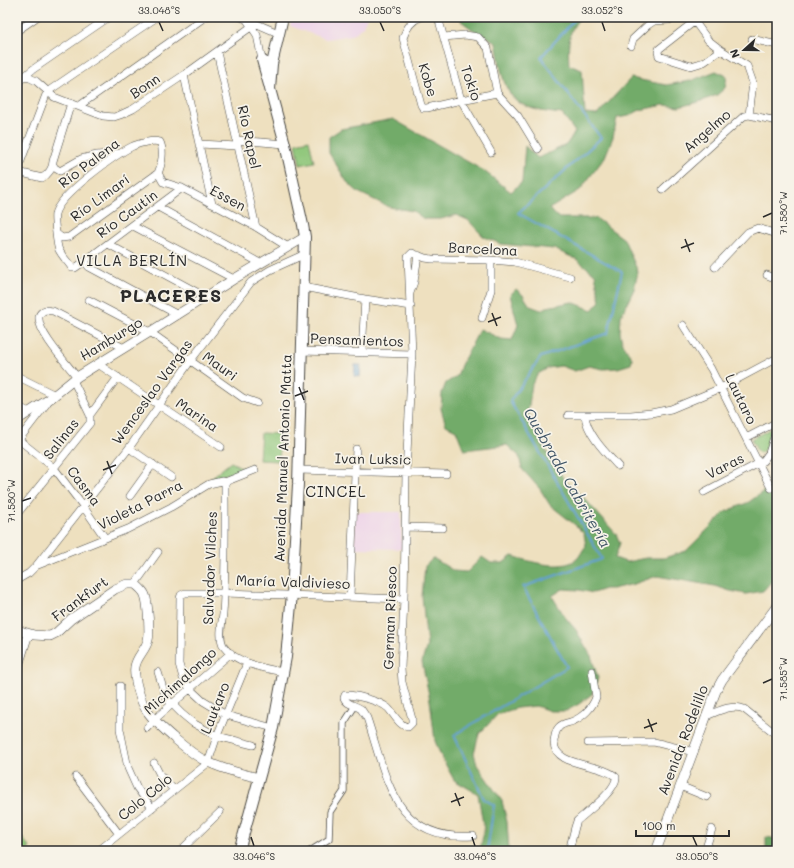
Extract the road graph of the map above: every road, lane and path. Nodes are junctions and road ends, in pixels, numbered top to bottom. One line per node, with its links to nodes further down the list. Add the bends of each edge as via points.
1 (37, 17): 12 (street)
2 (109, 17): 23 (street)
3 (157, 17): 27 (street)
4 (204, 17): 32 (street)
5 (283, 17): 13 (main road, Avenida Manuel Antonio Matta)
6 (421, 17): 30 (street, Kobe, via 407,29 403,38 421,105 428,108)
7 (438, 17): 15 (street, Tokio)
8 (674, 17): 18 (street, via 654,21 648,25 633,39)
9 (698, 19): 19 (street, via 708,40); 19 (street, via 658,50 659,56 691,66 704,62)
10 (249, 22): 11 (street); 14 (street); 20 (street, Bonn)
11 (266, 29): 13 (street); 14 (street)
12 (17, 31)
13 (278, 33): 22 (main road, Avenida Manuel Antonio Matta)
14 (257, 35): 21 (street)
15 (444, 37): 29 (street, via 465,35 478,38 488,48); 30 (street, Tokio)
16 (752, 39): 17 (street)
17 (777, 44)
18 (631, 46)
19 (721, 50): 33 (street, via 743,63 748,69 753,83)
20 (217, 52): 24 (street, Bonn); 35 (street, Río Rapel)
21 (262, 60): 22 (street); 28 (main road)
22 (272, 64): 28 (main road, Avenida Manuel Antonio Matta)
23 (32, 70): 25 (street); 27 (street, Bonn)
24 (184, 75): 32 (street, Bonn, via 133,109 114,117 103,116); 36 (street)
25 (23, 77): 26 (street); 27 (street, Bonn, via 30,78)
26 (17, 83)
27 (45, 89): 31 (street, Bonn, via 54,97); 41 (street, via 19,170 42,178)
28 (270, 89): 37 (main road, Avenida Manuel Antonio Matta)
29 (497, 93): 30 (street, Kobe); 38 (street, via 518,116)
30 (461, 100): 39 (street, Tokio)
31 (71, 103): 32 (street, Bonn); 41 (street)
32 (80, 106)
33 (749, 115): 34 (street, Angelmo); 44 (street, Angelmo, via 739,119)
34 (777, 121)
35 (237, 143): 36 (street); 37 (street); 48 (street, Río Rapel)
36 (200, 144): 45 (street)
37 (285, 144): 51 (main road, Avenida Manuel Antonio Matta)
38 (538, 149)
39 (491, 152)
40 (122, 153): 41 (street, via 97,155 60,171); 42 (street, Río Palena, via 144,143 160,142 162,148); 49 (street, Río Palena, via 73,189 58,205 54,220)
41 (53, 165)
42 (158, 173): 43 (street, Essen, via 163,182); 49 (street, Río Limarí, via 69,237 62,238)
43 (182, 188): 45 (street, Essen); 46 (street, Río Cautin)
44 (663, 189)
45 (212, 204): 48 (street, Essen)
46 (158, 208): 47 (street, Río Cautin); 58 (street)
47 (133, 226): 52 (street, Río Cautin); 62 (street)
48 (256, 227): 53 (street, Essen)
49 (57, 234): 57 (street, Río Palena, via 60,251 72,268)
50 (777, 234): 59 (street, via 758,228 748,232)
51 (305, 237): 53 (street, Hamburgo); 54 (main road, Avenida Manuel Antonio Matta)
52 (108, 244): 57 (street, Río Cautin); 65 (street)
53 (288, 247): 58 (street, Hamburgo)
54 (305, 254): 64 (main road, Avenida Manuel Antonio Matta); 78 (street, Wenceslao Vargas, via 251,282)
55 (418, 255): 56 (street, Barcelona, via 432,259); 68 (street, German Riesco, via 412,252 408,257)
56 (491, 260): 61 (street, Barcelona, via 515,262); 70 (street, via 491,290)
57 (86, 261): 69 (street, via 88,267)
58 (260, 263): 62 (street, Hamburgo)
59 (715, 267)
60 (767, 275): 63 (street)
61 (570, 277)
62 (234, 279): 65 (street, Hamburgo)
63 (777, 279)
64 (303, 287): 66 (street); 74 (main road, Avenida Manuel Antonio Matta)
65 (206, 297): 69 (street, Hamburgo)
66 (365, 299): 68 (street); 75 (street)
67 (89, 300): 72 (street, Mauri)
68 (411, 306): 76 (street, German Riesco)
69 (178, 315): 72 (street, Hamburgo)
70 (482, 318)
71 (683, 325): 83 (street, Lautaro, via 708,362)
72 (150, 332): 73 (street, Hamburgo); 78 (street, Mauri)
73 (124, 348): 79 (street, Hamburgo); 82 (street, via 53,311 45,310 39,317 41,326 51,345)
74 (301, 351): 75 (street, Pensamientos); 105 (main road, Avenida Manuel Antonio Matta)
75 (362, 353): 76 (street, Pensamientos)
76 (412, 354): 107 (street, German Riesco)
77 (777, 358): 83 (street)
78 (190, 360): 85 (street, Mauri, via 243,398); 86 (street, Wenceslao Vargas)
79 (98, 364): 81 (street, Marina); 82 (street, Hamburgo)
80 (17, 376): 84 (street)
81 (118, 377): 86 (street, Marina); 89 (street, Salinas)
82 (75, 378): 84 (street, Hamburgo); 89 (street)
83 (721, 388): 91 (street, via 671,409 651,413); 95 (street, Lautaro)
84 (53, 396): 88 (street, Hamburgo); 96 (street)
85 (257, 403)
86 (159, 405): 97 (street, Marina); 98 (street, Wenceslao Vargas)
87 (17, 406): 88 (street)
88 (29, 412): 92 (street, Hamburgo)
89 (90, 414): 103 (street, Salinas, via 90,424)
90 (568, 415): 91 (street)
91 (585, 415): 102 (street, via 586,424)
92 (17, 420)
93 (777, 422): 95 (street)
94 (777, 428): 101 (street, via 769,453)
95 (746, 438): 101 (street, Lautaro)
96 (18, 441): 103 (street, Casma)
97 (221, 447)
98 (129, 448): 100 (street); 114 (street, Wenceslao Vargas)
99 (356, 449): 106 (street)
100 (152, 464): 109 (street); 113 (street)
101 (758, 464): 111 (street, Lautaro); 112 (street, Varas)
102 (618, 466)
103 (54, 468): 114 (street, Casma); 115 (street, Salinas)
104 (255, 470): 110 (street, Violeta Parra)
105 (298, 470): 106 (street, Ivan Luksic); 124 (main road, Avenida Manuel Antonio Matta)
106 (355, 472): 107 (street, Ivan Luksic); 125 (street)
107 (406, 473): 108 (street, Ivan Luksic); 116 (street, German Riesco)
108 (446, 474)
109 (171, 477)
110 (225, 482): 118 (street, Violeta Parra, via 222,480 209,484 171,507); 123 (street, Salvador Vilches)
111 (771, 488)
112 (704, 492)
113 (130, 496)
114 (83, 506): 118 (street, Casma); 120 (street, Wenceslao Vargas)
115 (17, 514)
116 (405, 527): 117 (street); 126 (street, German Riesco)
117 (443, 528)
118 (105, 538): 120 (street, Violeta Parra)
119 (158, 552): 122 (street)
120 (36, 566): 121 (street, Wenceslao Vargas)
121 (17, 580)
122 (135, 584): 129 (street, Frankfurt, via 115,589 50,636); 142 (street, via 142,590 147,602 149,633 134,671 144,707)
123 (224, 592): 124 (street, María Valdivieso); 130 (street, Salvador Vilches, via 221,642); 137 (street, María Valdivieso, via 185,593 180,598 179,664)
124 (292, 594): 125 (street, María Valdivieso); 135 (main road, Avenida Manuel Antonio Matta)
125 (350, 597): 126 (street, María Valdivieso)
126 (404, 599): 139 (street, German Riesco, via 401,675 412,723 408,726 402,725 382,704 345,695 345,701)
127 (777, 606): 141 (street, Avenida Rodelillo, via 722,680)
128 (17, 630): 129 (street, Frankfurt)
129 (28, 634): 132 (street)
130 (230, 652): 131 (street); 137 (street, Michimalongo)
131 (247, 663): 135 (street); 140 (street, Lautaro)
132 (17, 669)
133 (592, 671): 166 (street, via 595,701 581,716 558,728 554,746 558,754 565,759 606,771 616,777 616,781 610,791 577,821)
134 (158, 672): 138 (street, via 164,693)
135 (284, 672): 144 (main road, Avenida Manuel Antonio Matta)
136 (120, 686): 157 (street, via 120,728 128,768 137,788)
137 (190, 689): 138 (street, Michimalongo); 140 (street, via 203,701)
138 (172, 705): 142 (street, Michimalongo); 146 (street, via 193,723)
139 (355, 706): 161 (street, German Riesco, via 362,710 367,718 388,785 409,817 430,831); 165 (street, via 344,723 344,790 330,812 329,839)
140 (226, 715): 144 (street); 146 (street, Lautaro)
141 (706, 716): 145 (street, via 726,708 739,707); 149 (street, Avenida Rodelillo)
142 (155, 720): 143 (street, Michimalongo); 151 (street, via 188,750)
143 (147, 728)
144 (273, 728): 153 (main road, Avenida Manuel Antonio Matta)
145 (777, 735)
146 (217, 736): 148 (street); 151 (street, Lautaro)
147 (588, 743): 149 (street, via 654,742)
148 (253, 745)
149 (694, 752): 154 (street, Avenida Rodelillo)
150 (154, 763): 155 (street, via 160,775)
151 (208, 763): 153 (street); 155 (street, Colo Colo)
152 (76, 777): 160 (street)
153 (259, 778): 164 (main road, Avenida Manuel Antonio Matta)
154 (680, 786): 156 (street); 167 (street, Avenida Rodelillo)
155 (174, 790): 157 (street, Colo Colo)
156 (707, 797)
157 (152, 808): 160 (street, Colo Colo)
158 (220, 812): 163 (street)
159 (712, 829): 168 (street)
160 (119, 834): 162 (street, Colo Colo)
161 (473, 836)
162 (98, 851)
163 (180, 851)
164 (239, 851)
165 (310, 851)
166 (569, 851)
167 (656, 851)
168 (706, 851)

